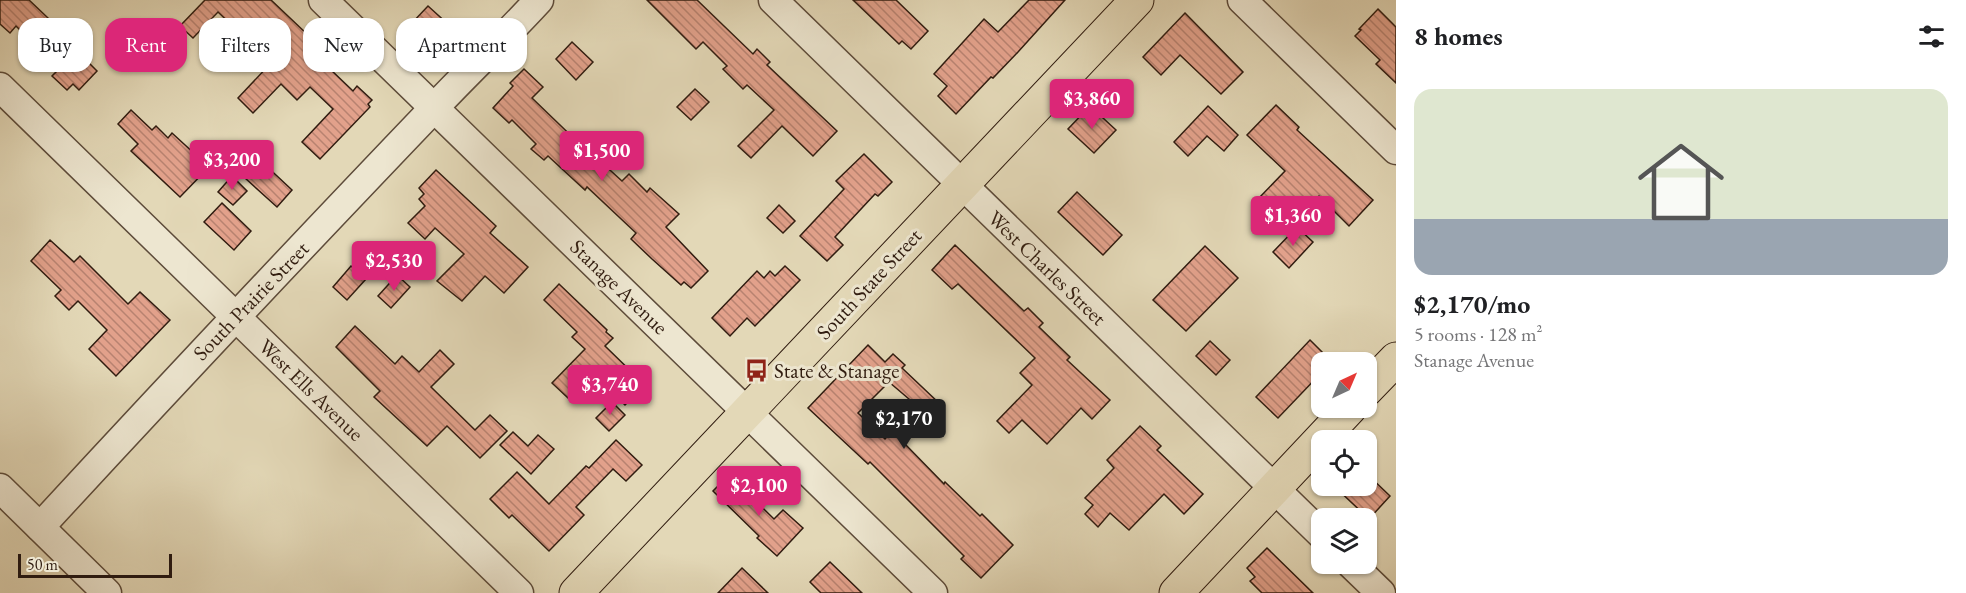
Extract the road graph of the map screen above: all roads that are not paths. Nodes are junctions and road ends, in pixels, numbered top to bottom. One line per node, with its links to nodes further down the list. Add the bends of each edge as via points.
1 (323, 0): 7 (street, Stanage Avenue)
2 (539, 0): 7 (street, South Prairie Street)
3 (773, 0): 9 (street, West Charles Street)
4 (1137, 0): 9 (main road, South State Street)
5 (1242, 0): 8 (street)
6 (0, 87): 10 (street, West Ells Avenue)
7 (435, 107): 10 (street, South Prairie Street); 13 (street, Stanage Avenue)
8 (1396, 150)
9 (962, 185): 13 (main road, South State Street); 16 (street, West Charles Street)
10 (236, 317): 18 (street, South Prairie Street); 21 (street, West Ells Avenue)
11 (1396, 359): 12 (main road)
12 (1377, 379)
13 (748, 413): 22 (main road, South State Street); 23 (street, Stanage Avenue)
14 (1341, 418): 16 (main road)
15 (0, 488): 18 (street)
16 (1275, 489): 17 (street, West Charles Street); 24 (main road)
17 (1311, 524)
18 (40, 527): 20 (street)
19 (1361, 574): 25 (street)
20 (107, 593)
21 (519, 593)
22 (576, 593)
23 (933, 593)
24 (1176, 593)
25 (1381, 593)

